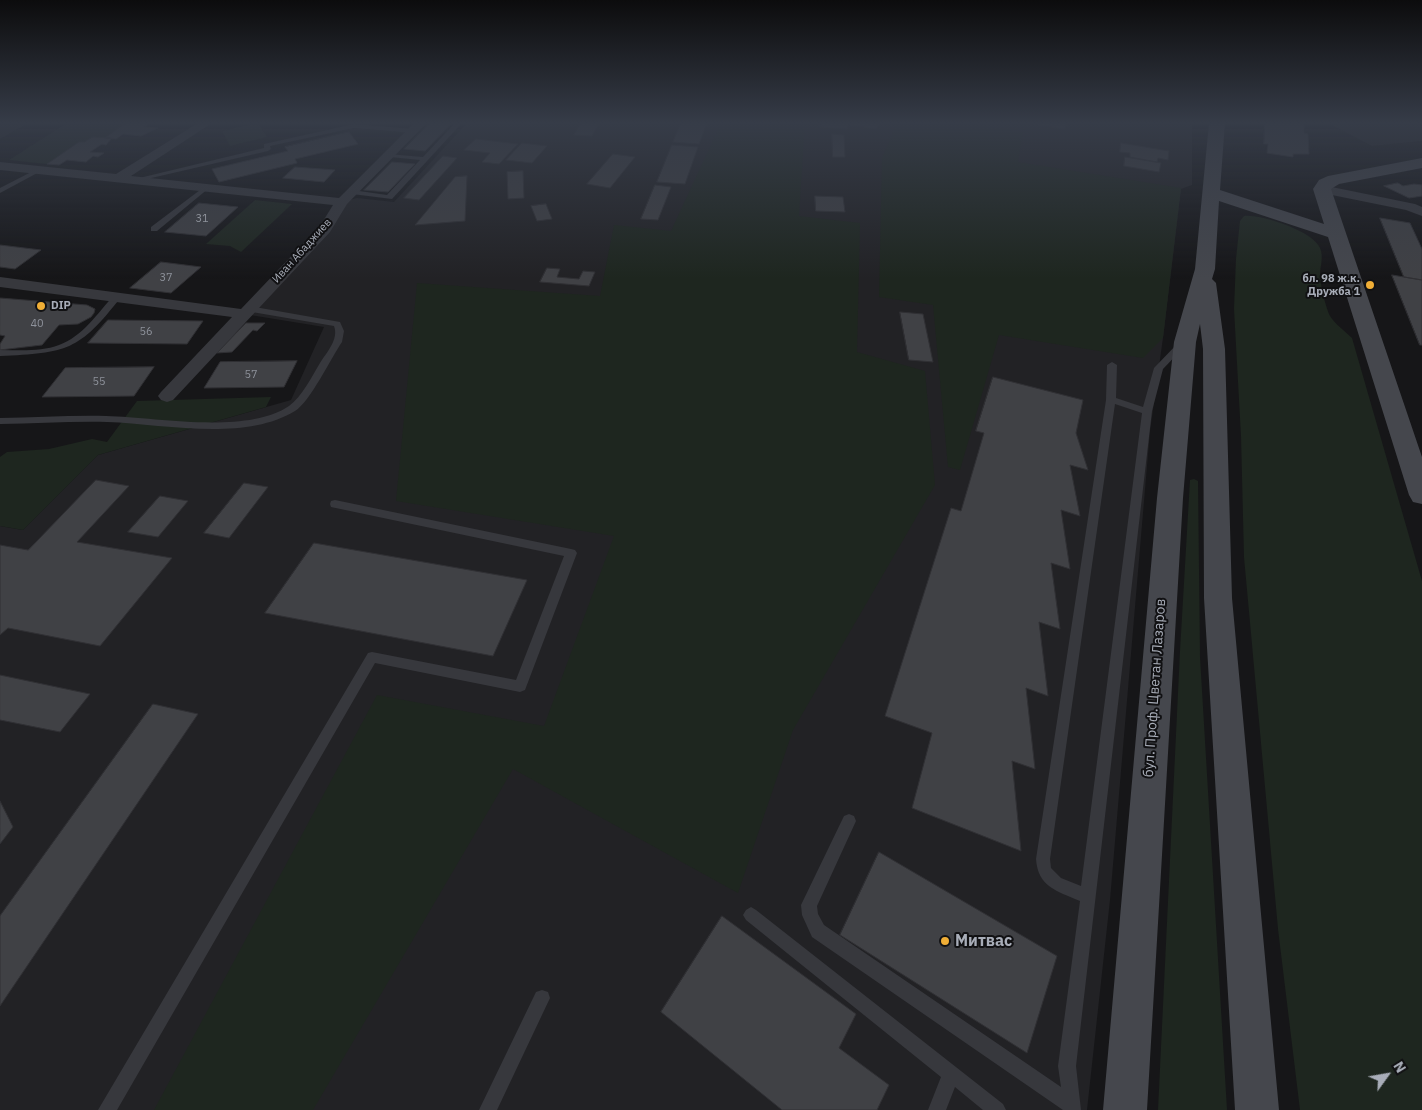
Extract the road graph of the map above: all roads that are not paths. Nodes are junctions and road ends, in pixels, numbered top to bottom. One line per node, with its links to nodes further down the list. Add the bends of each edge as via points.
1 (29, 175): 13 (lane)
2 (87, 175): 9 (street)
3 (124, 175): 9 (street)
4 (156, 175): 10 (lane)
5 (369, 175): 15 (street, Иван Абаджиев)
6 (410, 175): 15 (lane, via 389,196)
7 (1213, 175): 14 (main road, бул. Проф. Цветан Лазаров)
8 (1361, 175): 12 (main road, via 1334,180 1325,184)
9 (119, 178): 10 (street)
10 (134, 180): 11 (street)
11 (206, 188): 15 (street); 17 (lane)
12 (1322, 190): 16 (street); 18 (main road)
13 (0, 191)
14 (1212, 193): 18 (main road); 19 (main road, бул. Проф. Цветан Лазаров)
15 (347, 197): 22 (street, Иван Абаджиев, via 325,228)
16 (1422, 212)
17 (154, 229)
18 (1338, 234): 30 (main road)
19 (1204, 269): 23 (main road, бул. Проф. Цветан Лазаров); 43 (main road, бул. Проф. Цветан Лазаров, via 1214,349 1218,598)
20 (0, 282): 21 (street)
21 (117, 297): 22 (street); 24 (lane, via 64,347)
22 (246, 312): 26 (street, Иван Абаджиев); 29 (lane, via 337,324 340,330 338,342 295,407 271,418 246,424)
23 (1184, 342): 28 (lane, via 1159,368); 42 (main road, бул. Проф. Цветан Лазаров, via 1163,577)
24 (0, 352)
25 (1112, 364): 27 (lane)
26 (166, 396)
27 (1111, 400): 28 (lane); 33 (lane, via 1043,859 1044,871 1056,883)
28 (1146, 411): 33 (lane)
29 (0, 421)
30 (1422, 495)
31 (335, 504): 38 (lane, via 571,554 520,686 372,657)
32 (849, 822): 37 (lane, via 810,905 810,915 818,931)
33 (1088, 897): 37 (lane, via 1067,1066)
34 (751, 915): 36 (lane)
35 (542, 998): 39 (lane)
36 (951, 1074): 40 (lane); 41 (lane)
37 (1071, 1108)
38 (107, 1110)
39 (488, 1110)
40 (936, 1110)
41 (997, 1110)
42 (1125, 1110)
43 (1257, 1110)

